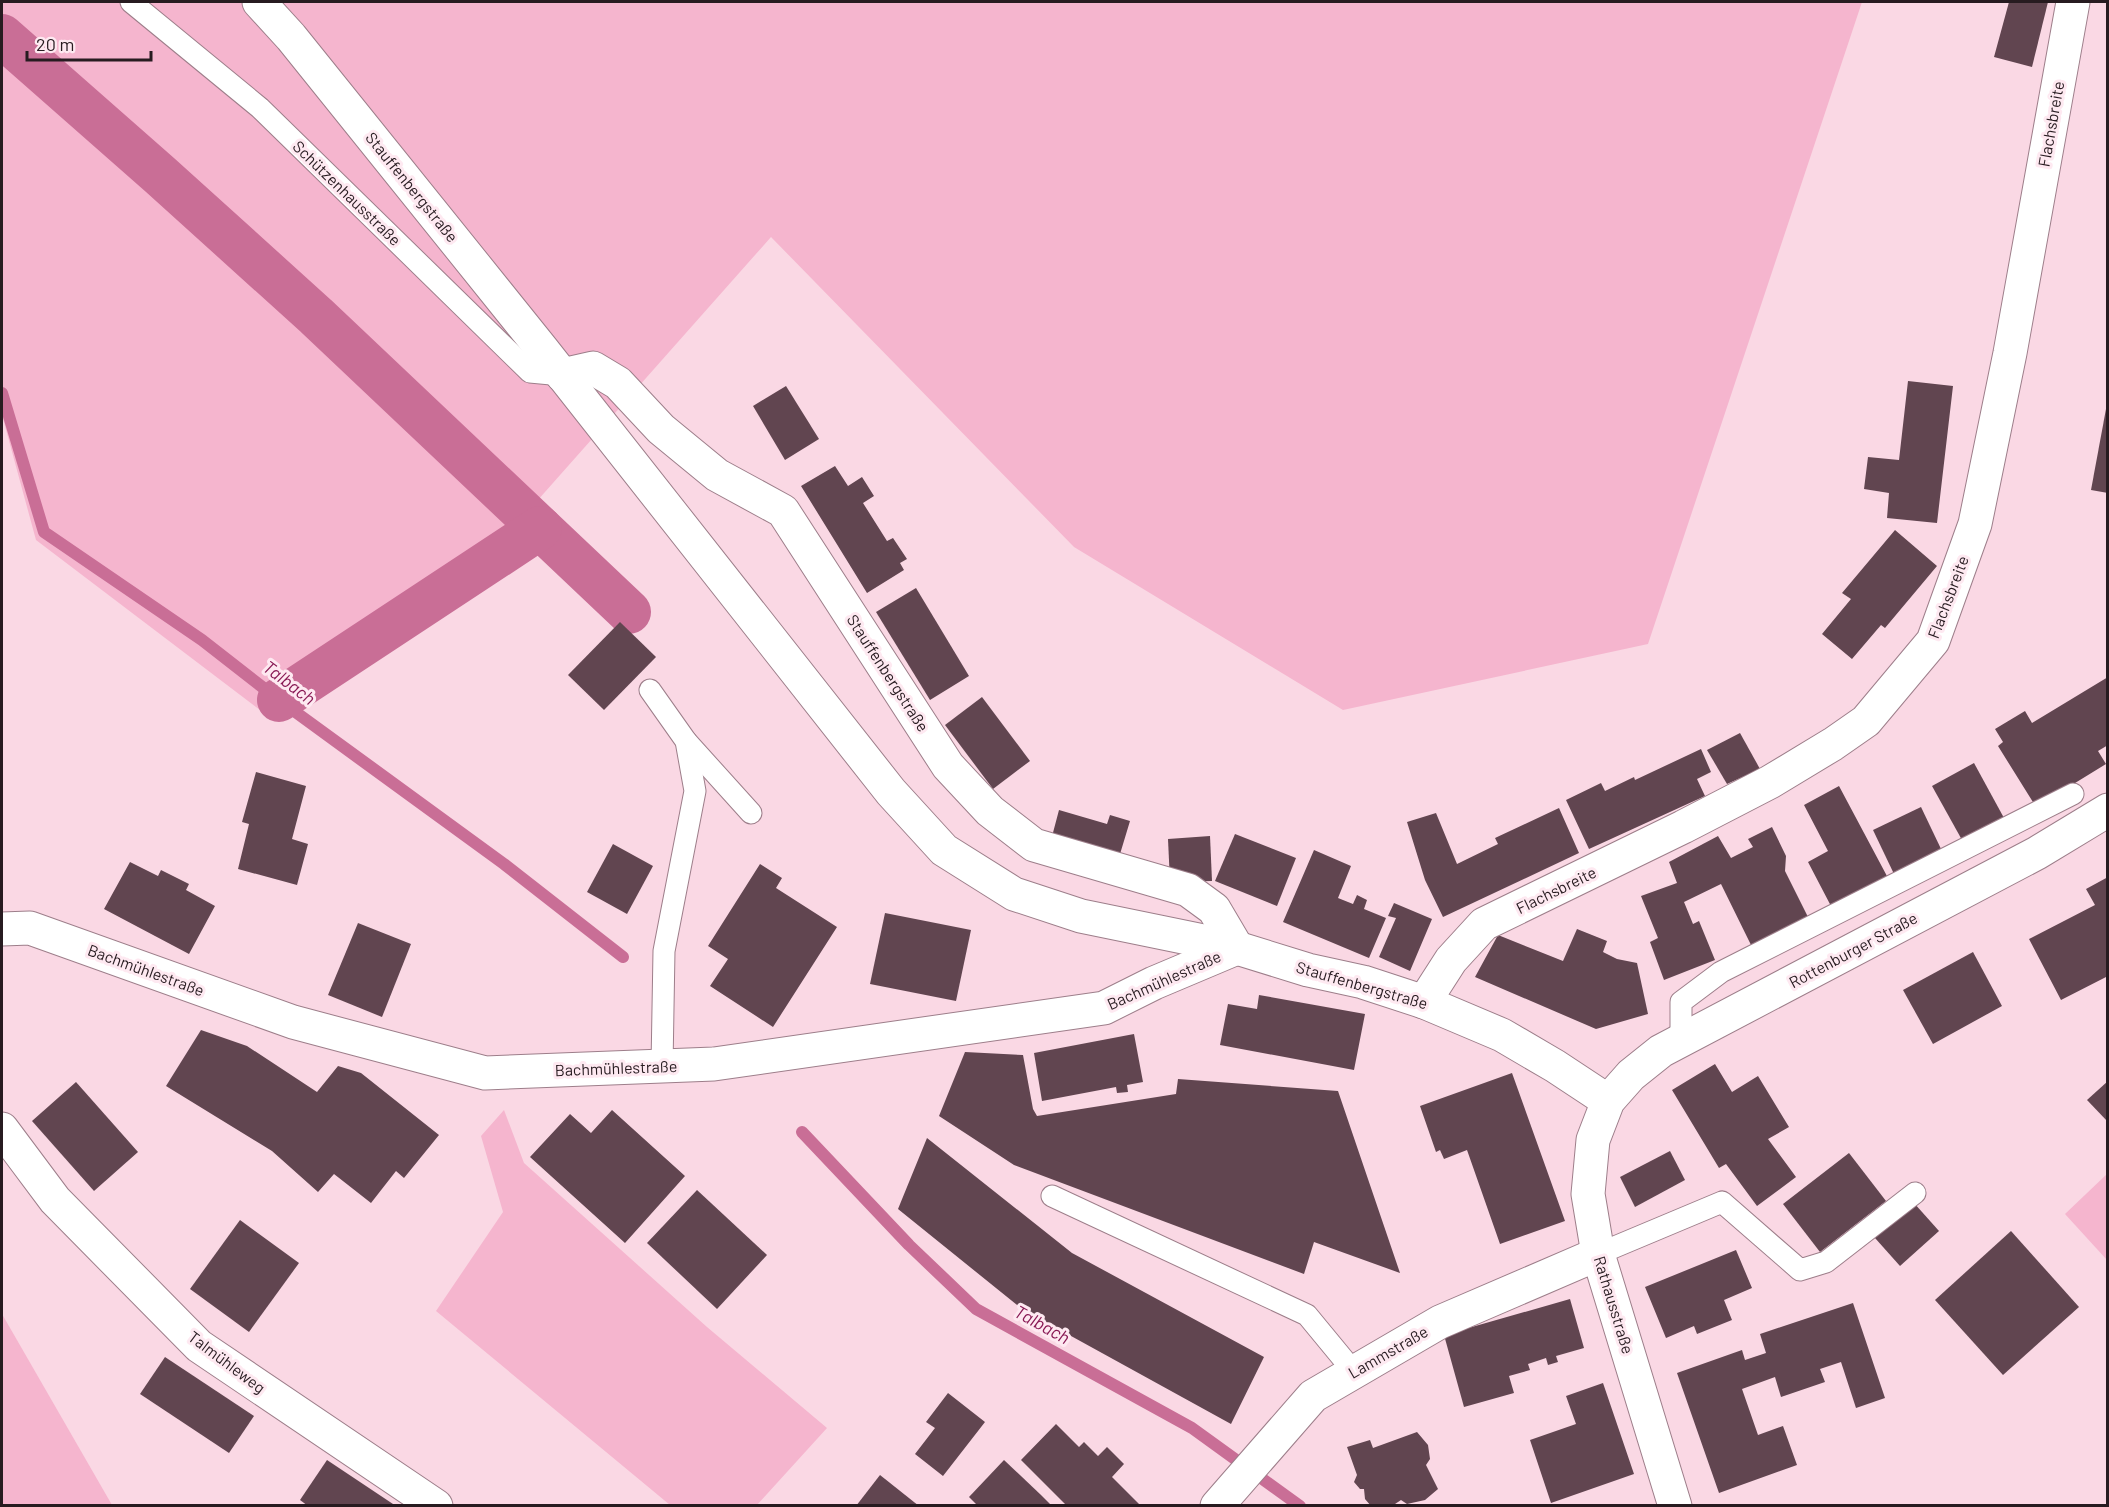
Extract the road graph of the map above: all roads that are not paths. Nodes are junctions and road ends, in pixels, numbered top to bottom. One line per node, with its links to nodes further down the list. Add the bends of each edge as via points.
1 (131, 2): 4 (lane, Schützenhausstraße, via 260,108 530,372)
2 (259, 2): 4 (street, Stauffenbergstraße)
3 (2073, 2): 12 (street, Flachsbreite, via 1975,524 1934,641 1866,721 1833,744 1683,827 1484,924 1451,960)
4 (562, 375): 11 (street, Stauffenbergstraße, via 891,792 944,850 1025,898 1081,916); 11 (street, Stauffenbergstraße, via 593,368 618,383 661,429 717,475 783,511 948,766 990,811 1034,845 1188,890 1214,909)
5 (650, 690): 6 (lane)
6 (686, 741): 9 (lane); 14 (lane, via 695,791 664,951)
7 (2073, 794): 13 (lane, via 1721,972 1681,1002)
8 (2108, 810): 13 (street, Rottenburger Straße, via 2037,853)
9 (751, 813)
10 (2, 929): 14 (street, Bachmühlestraße, via 30,928 293,1022 485,1073)
11 (1237, 948): 12 (street, Stauffenbergstraße); 14 (street, Bachmühlestraße, via 1104,1008 714,1064)
12 (1424, 1002): 15 (street, Stauffenbergstraße, via 1502,1035)
13 (1681, 1040): 15 (street, Rottenburger Straße, via 1631,1075)
14 (662, 1066)
15 (1608, 1101): 19 (street, Rathausstraße, via 1593,1140 1588,1194)
16 (2, 1129): 22 (street, Talmühleweg, via 55,1200 199,1346)
17 (1915, 1193): 19 (lane, via 1826,1262 1800,1270 1722,1202)
18 (1052, 1197): 20 (lane, via 1307,1315)
19 (1598, 1254): 20 (street, Lammstraße, via 1440,1322); 23 (street, Rathausstraße)
20 (1354, 1372): 21 (street, Lammstraße, via 1313,1396)
21 (1222, 1500)
22 (436, 1506)
23 (1675, 1506)

